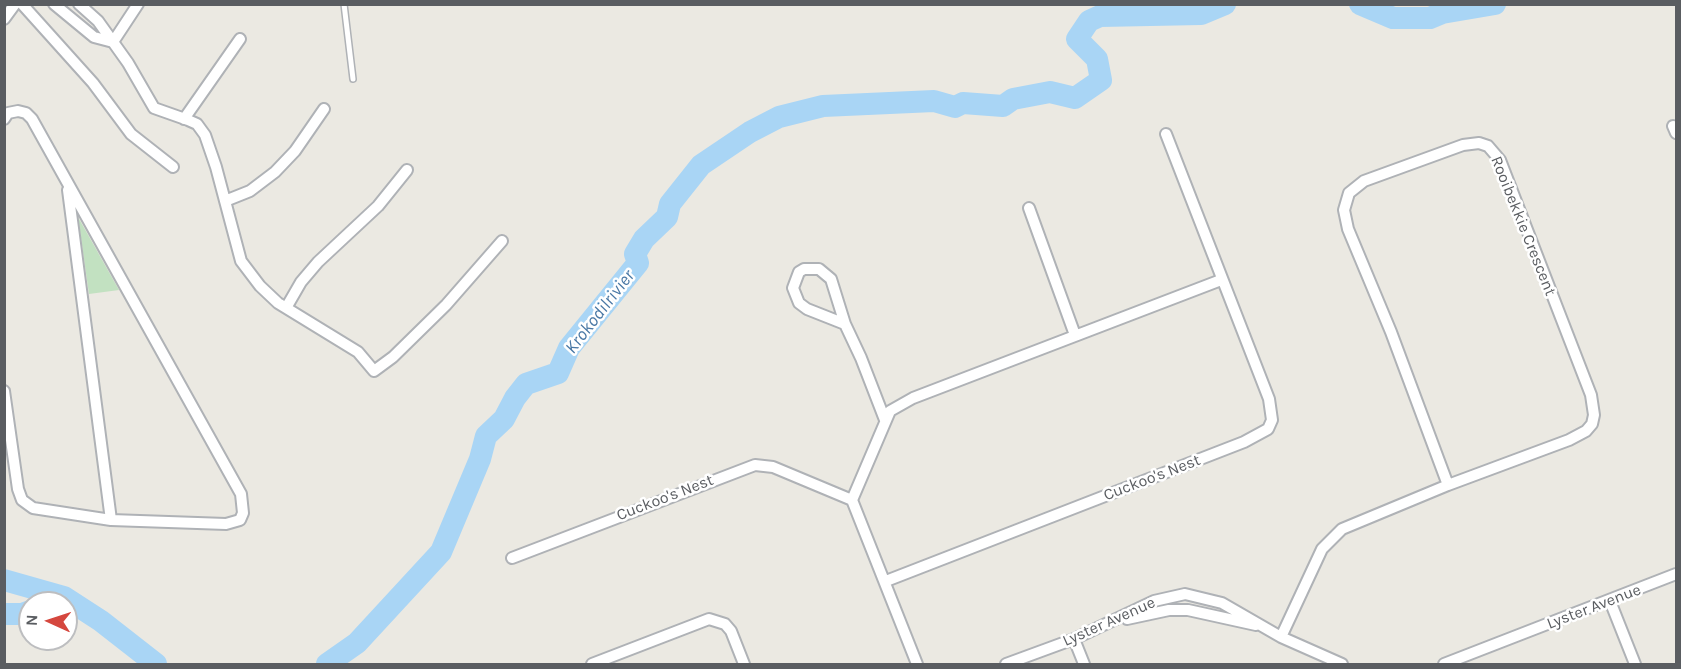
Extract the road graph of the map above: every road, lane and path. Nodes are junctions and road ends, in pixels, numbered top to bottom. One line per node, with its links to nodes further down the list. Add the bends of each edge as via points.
1 (15, 4): 7 (street)
2 (22, 4): 15 (street, via 93,83 131,134)
3 (54, 4): 9 (street, via 94,38)
4 (79, 4): 9 (street)
5 (138, 4): 9 (street)
6 (344, 4): 10 (lane)
7 (4, 19)
8 (240, 39): 13 (street)
9 (113, 42): 13 (street, via 154,108)
10 (353, 79)
11 (324, 109): 18 (street, via 296,151 275,172 250,191)
12 (6, 113): 17 (street, via 18,111 32,119)
13 (184, 118): 18 (street, via 205,135)
14 (1166, 134): 21 (street, Cuckoo's Nest)
15 (173, 167)
16 (407, 170): 22 (street, via 378,206 318,262)
17 (68, 183): 29 (street); 29 (street, via 243,503 240,520 226,524)
18 (225, 201): 22 (street, via 241,261 260,286)
19 (1029, 208): 24 (street)
20 (502, 241): 22 (street, via 446,305 374,371 358,352)
21 (1221, 280): 24 (street); 32 (street, Cuckoo's Nest, via 1269,399 1272,420 1268,429 1244,442)
22 (286, 308)
23 (845, 324): 23 (street, via 838,296 826,272 813,268 799,273 793,288 799,303); 26 (street)
24 (1075, 334): 26 (street, via 900,404)
25 (4, 391): 29 (street, via 22,500 44,512)
26 (885, 420): 28 (street)
27 (1448, 485): 27 (street, Rooibekkie Crescent, via 1580,436 1592,424 1594,415 1591,395 1500,160 1488,146 1479,143 1463,145 1364,181 1349,193 1344,210); 36 (street, Rooibekkie Crescent, via 1331,537 1310,572)
28 (852, 500): 30 (street, Cuckoo's Nest, via 773,467 755,465); 32 (street)
29 (111, 520)
30 (512, 558)
31 (1677, 574): 33 (street, Lyster Avenue)
32 (886, 581): 40 (street)
33 (1610, 601): 44 (street, Lyster Avenue); 45 (street)
34 (1110, 623): 35 (street, via 1169,610 1188,610); 35 (street, Lyster Avenue, via 1154,601 1185,594 1222,603); 37 (street, Lyster Avenue)
35 (1262, 626): 36 (street, Lyster Avenue)
36 (1281, 637): 43 (street, Lyster Avenue)
37 (1074, 639): 41 (street, Lyster Avenue); 42 (street)
38 (592, 664): 39 (street, via 710,619 725,624 731,631)
39 (744, 664)
40 (917, 664)
41 (1006, 664)
42 (1084, 664)
43 (1342, 664)
44 (1444, 664)
45 (1635, 664)

